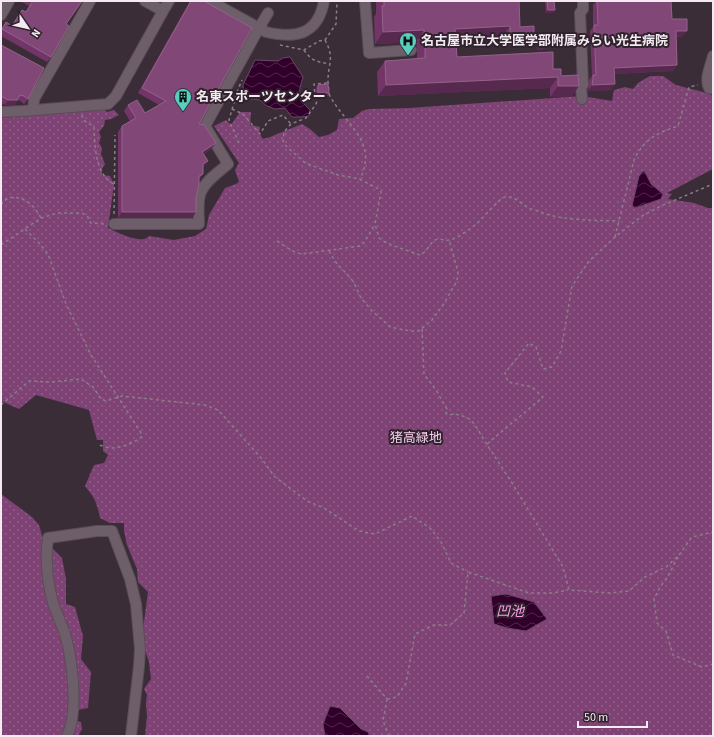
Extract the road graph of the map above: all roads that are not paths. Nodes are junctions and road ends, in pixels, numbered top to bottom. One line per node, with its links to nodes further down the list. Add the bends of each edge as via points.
1 (9, 1): 12 (street)
2 (90, 1): 18 (street, via 34,99)
3 (145, 1): 10 (street)
4 (169, 1): 10 (street)
5 (210, 1): 9 (street)
6 (324, 1): 13 (street, via 320,17 304,32 292,35 275,34)
7 (365, 1): 14 (street, via 369,53)
8 (584, 1): 17 (street, via 580,13)
9 (224, 4): 13 (street)
10 (163, 11): 18 (street, via 116,96 108,104)
11 (268, 13): 13 (street)
12 (1, 15)
13 (259, 28): 20 (street, via 204,126 228,164 211,178 201,191 199,224)
14 (411, 50)
15 (713, 56): 16 (street, via 708,78)
16 (710, 86)
17 (582, 98)
18 (33, 110): 19 (street)
19 (1, 112)
20 (114, 224)
21 (67, 736): 22 (street, via 73,716 73,678 64,633 52,601 47,562 48,538 112,531 130,579 140,649)
22 (131, 736)

